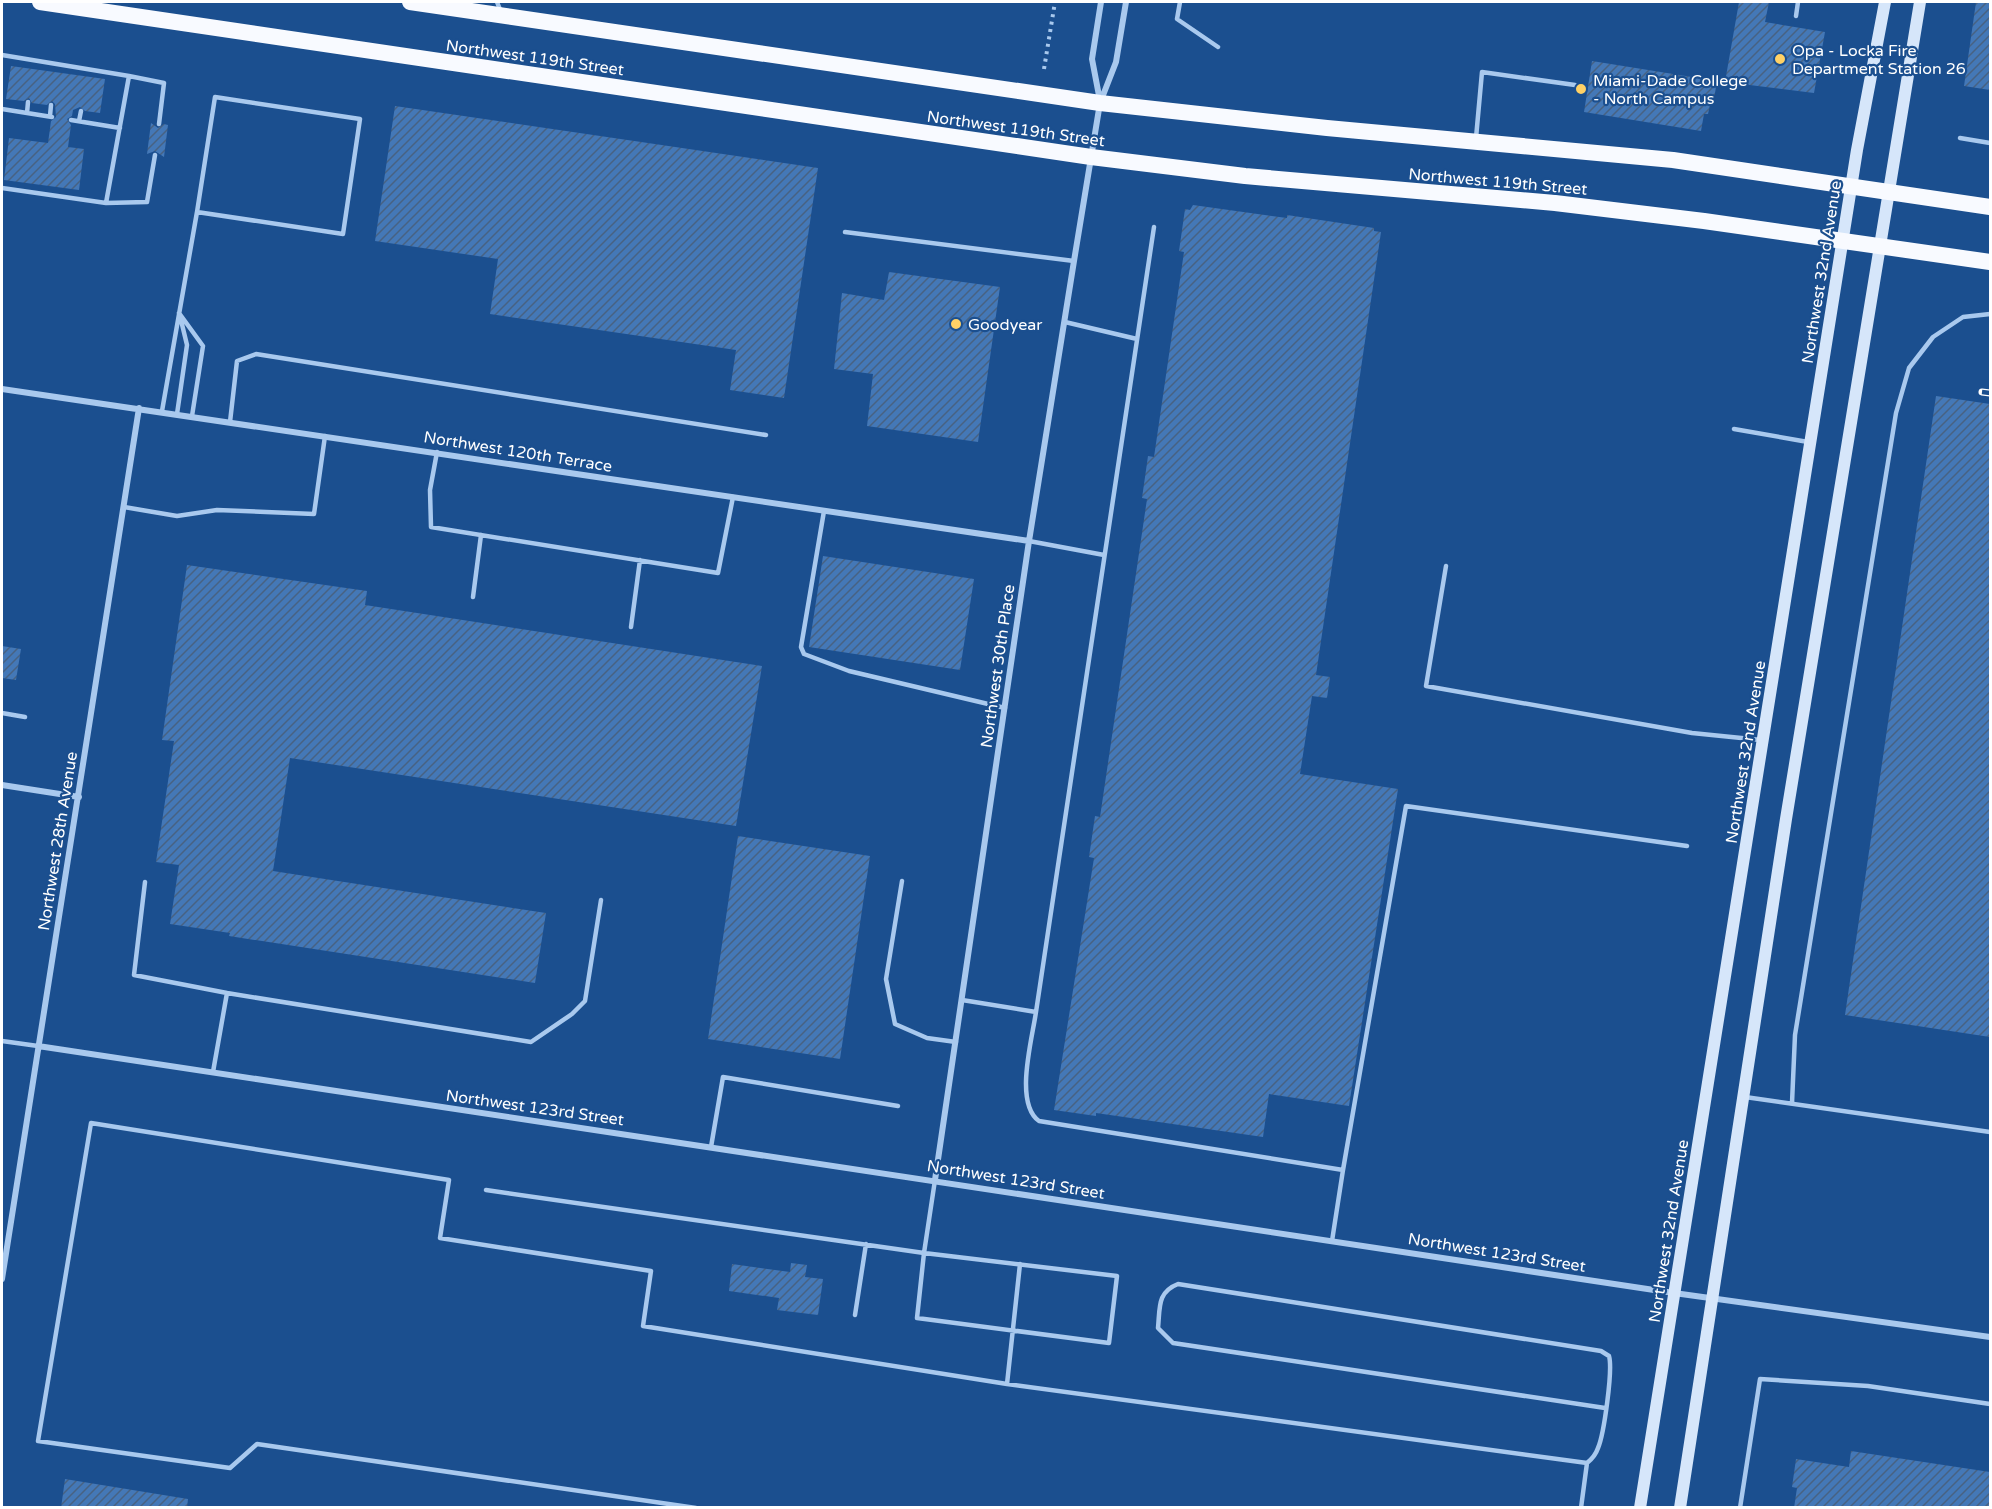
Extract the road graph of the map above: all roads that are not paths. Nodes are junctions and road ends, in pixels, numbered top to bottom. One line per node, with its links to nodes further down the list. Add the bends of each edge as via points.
1 (40, 2): 36 (highway, Northwest 119th Street)
2 (410, 2): 9 (highway)
3 (1101, 2): 23 (street, via 1092,59)
4 (1126, 2): 23 (street, via 1116,62)
5 (1180, 2): 12 (lane, via 1178,19)
6 (1798, 2): 11 (lane)
7 (1885, 2): 37 (main road, Northwest 32nd Avenue)
8 (1920, 2): 39 (main road)
9 (449, 4): 10 (highway)
10 (499, 8): 23 (highway)
11 (1796, 16)
12 (1218, 47)
13 (2, 55): 14 (lane)
14 (34, 60): 15 (lane); 16 (lane)
15 (58, 64): 17 (lane); 18 (lane)
16 (33, 69)
17 (87, 69): 19 (lane); 20 (lane)
18 (57, 72)
19 (86, 76)
20 (129, 76): 30 (lane, via 164,83); 31 (lane)
21 (1575, 85): 33 (lane, via 1482,72)
22 (28, 102): 27 (lane)
23 (1100, 103): 33 (highway, via 1327,129); 36 (street, Northwest 30th Place)
24 (51, 105): 27 (lane, via 51,117)
25 (2, 109): 27 (lane)
26 (81, 111): 29 (lane)
27 (27, 113)
28 (71, 120): 29 (lane)
29 (79, 121): 31 (lane)
30 (159, 124)
31 (120, 128): 40 (lane)
32 (1960, 138): 34 (lane)
33 (1476, 141): 37 (highway, via 1673,160)
34 (1990, 143)
35 (155, 155): 40 (lane, via 147,202)
36 (1091, 157): 45 (highway, Northwest 119th Street, via 1245,176 1704,220); 47 (street, Northwest 30th Place)
37 (1852, 187): 39 (highway); 45 (main road, Northwest 32nd Avenue)
38 (2, 188): 40 (lane)
39 (1889, 192): 41 (highway); 46 (main road)
40 (105, 203)
41 (1990, 207)
42 (197, 213): 42 (lane, via 343,234 360,119 215,97); 49 (lane)
43 (1154, 227): 52 (lane)
44 (845, 232): 47 (lane)
45 (1842, 241): 46 (highway, Northwest 119th Street); 62 (main road, Northwest 32nd Avenue)
46 (1879, 246): 48 (highway, Northwest 119th Street); 91 (main road)
47 (1074, 261): 51 (street, Northwest 30th Place)
48 (1990, 262)
49 (179, 313): 55 (lane); 56 (lane, via 187,345); 57 (lane, via 203,346)
50 (1990, 314): 92 (lane, via 1963,317 1934,337 1909,368 1896,413 1795,1035)
51 (1065, 322): 52 (lane); 68 (street, Northwest 30th Place)
52 (1137, 339): 69 (lane)
53 (2, 389): 54 (street, Northwest 120th Terrace)
54 (139, 408): 55 (street, Northwest 120th Terrace); 65 (street, Northwest 28th Avenue)
55 (162, 411): 56 (street, Northwest 120th Terrace)
56 (177, 414): 57 (street, Northwest 120th Terrace)
57 (192, 416): 58 (street, Northwest 120th Terrace)
58 (230, 422): 60 (lane, via 237,361 256,354); 61 (street, Northwest 120th Terrace)
59 (1734, 429): 62 (lane)
60 (766, 435)
61 (325, 436): 63 (street, Northwest 120th Terrace); 65 (lane, via 314,514 217,510 177,516)
62 (1811, 442): 77 (main road, Northwest 32nd Avenue)
63 (437, 452): 64 (street, Northwest 120th Terrace); 67 (lane, via 430,490 431,527)
64 (733, 497): 66 (street, Northwest 120th Terrace); 70 (lane, via 718,573)
65 (124, 507): 79 (street, Northwest 28th Avenue)
66 (824, 511): 68 (street, Northwest 120th Terrace); 74 (lane, via 801,646 804,654 849,671)
67 (481, 535): 70 (lane); 72 (lane)
68 (1029, 541): 69 (lane); 74 (street, Northwest 30th Place)
69 (1104, 555): 86 (lane)
70 (640, 560): 73 (lane)
71 (1446, 566): 77 (lane, via 1426,686)
72 (473, 597)
73 (631, 627)
74 (1005, 708): 85 (street, Northwest 30th Place)
75 (2, 713): 76 (lane)
76 (25, 717)
77 (1764, 741): 105 (main road, Northwest 32nd Avenue)
78 (2, 785): 79 (street)
79 (78, 797): 89 (street, Northwest 28th Avenue)
80 (1687, 846): 96 (lane, via 1406,806)
81 (902, 881): 88 (lane, via 886,979 896,1024 927,1038)
82 (146, 882): 84 (lane, via 134,975)
83 (601, 900): 84 (lane, via 585,1001 531,1042)
84 (227, 993): 90 (lane)
85 (962, 1000): 86 (lane); 88 (street, Northwest 30th Place)
86 (1036, 1012): 96 (lane, via 1025,1101 1038,1121)
87 (2, 1041): 89 (lane)
88 (956, 1042): 97 (street, Northwest 30th Place)
89 (38, 1046): 90 (street, Northwest 123rd Street); 101 (street, Northwest 28th Avenue)
90 (213, 1072): 95 (street, Northwest 123rd Street)
91 (1745, 1097): 92 (lane); 106 (main road)
92 (1792, 1103): 94 (lane)
93 (898, 1106): 95 (lane, via 723,1077)
94 (1990, 1132)
95 (711, 1147): 97 (street, Northwest 123rd Street)
96 (1343, 1170): 99 (lane)
97 (935, 1180): 99 (street, Northwest 123rd Street); 102 (lane)
98 (486, 1190): 100 (lane)
99 (1332, 1241): 105 (street, Northwest 123rd Street)
100 (866, 1244): 102 (lane); 107 (lane)
101 (4, 1249): 104 (street, Northwest 28th Avenue)
102 (924, 1253): 103 (lane); 108 (lane, via 917,1318)
103 (1020, 1264): 108 (lane); 108 (lane, via 1117,1276 1110,1343)
104 (2, 1279)
105 (1674, 1293): 106 (street, Northwest 123rd Street); 116 (main road, Northwest 32nd Avenue)
106 (1713, 1298): 109 (street, Northwest 123rd Street); 117 (main road)
107 (855, 1316)
108 (1015, 1331): 110 (lane)
109 (1990, 1337)
110 (1007, 1384): 113 (lane); 114 (lane, via 643,1326 651,1271 440,1238 449,1180 91,1123 38,1441 230,1468 257,1444)
111 (1990, 1404): 118 (lane, via 1868,1386 1760,1379)
112 (1605, 1408): 112 (lane, via 1609,1356 1589,1347 1178,1284 1161,1296 1158,1328 1173,1343); 113 (lane, via 1599,1446)
113 (1587, 1463): 115 (lane)
114 (696, 1508)
115 (1581, 1508)
116 (1640, 1508)
117 (1680, 1508)
118 (1740, 1508)

